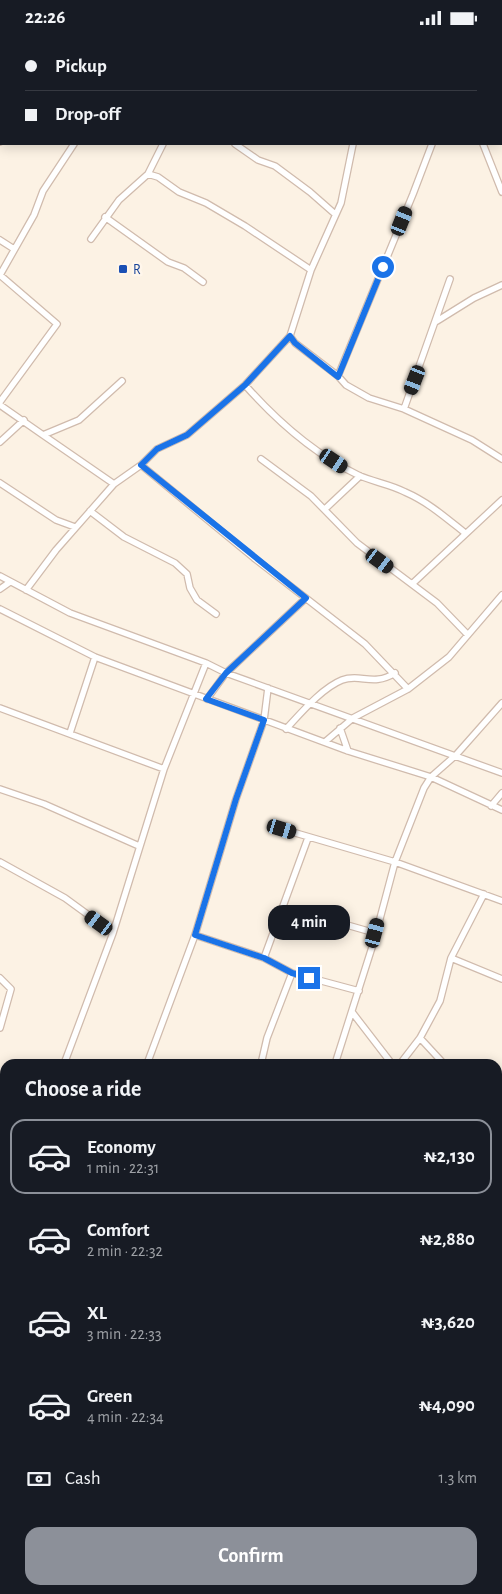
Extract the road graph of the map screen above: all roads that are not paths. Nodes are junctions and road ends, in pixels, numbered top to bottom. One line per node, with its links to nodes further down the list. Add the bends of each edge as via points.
1 (73, 145): 15 (street, via 43,191 34,215)
2 (162, 145): 7 (street)
3 (236, 145): 11 (street, via 258,160 275,166)
4 (353, 145): 11 (street, via 341,203)
5 (432, 145): 23 (street)
6 (483, 145): 10 (street)
7 (151, 163): 8 (street); 9 (street)
8 (148, 174): 9 (street); 12 (street)
9 (158, 177): 16 (street, via 179,192 206,203 245,226)
10 (502, 192)
11 (335, 215): 16 (street)
12 (105, 217): 13 (street); 19 (street, via 168,262)
13 (91, 239)
14 (0, 240): 15 (street)
15 (14, 249): 17 (street)
16 (311, 270): 22 (street)
17 (0, 275): 26 (street, via 56,324)
18 (450, 279): 21 (street)
19 (203, 281)
20 (502, 285): 21 (street)
21 (437, 321): 27 (street)
22 (290, 336): 23 (street); 25 (street)
23 (338, 377): 27 (street, via 368,398)
24 (122, 381): 29 (street, via 79,420)
25 (245, 385): 33 (street, via 187,435 157,449); 34 (street, via 277,419)
26 (0, 404): 28 (street)
27 (404, 409): 32 (street, via 479,444)
28 (24, 420): 29 (street); 30 (street)
29 (43, 435): 36 (street)
30 (0, 442)
31 (261, 459): 38 (street)
32 (502, 459)
33 (141, 465): 36 (street); 48 (street)
34 (360, 475): 38 (street); 41 (street, via 421,499)
35 (0, 483): 40 (street, via 56,520)
36 (114, 484): 39 (street)
37 (502, 500): 41 (street)
38 (325, 509): 44 (street, via 364,550)
39 (90, 511): 40 (street); 50 (street, via 124,537 175,563 187,573 197,600)
40 (75, 527): 46 (street)
41 (465, 533): 44 (street)
42 (0, 576): 43 (street)
43 (10, 582): 45 (street); 46 (street)
44 (412, 585): 51 (street, via 437,603)
45 (0, 589)
46 (26, 590): 53 (street, via 81,617)
47 (502, 595): 51 (street)
48 (306, 598): 54 (street); 55 (street, via 365,644)
49 (0, 609): 52 (street)
50 (216, 614)
51 (467, 634): 57 (street, via 449,657)
52 (95, 657): 58 (street); 67 (street)
53 (206, 663): 54 (street); 58 (street)
54 (226, 673): 56 (street); 59 (street)
55 (395, 673): 57 (street); 60 (street, via 376,680 342,680)
56 (268, 688): 60 (street); 64 (street)
57 (408, 689): 63 (street)
58 (194, 694): 59 (street); 71 (street)
59 (206, 699): 64 (street)
60 (311, 702): 63 (street); 66 (street)
61 (502, 703): 70 (street)
62 (0, 708): 67 (street)
63 (353, 718): 65 (street); 70 (street)
64 (264, 720): 66 (street); 88 (street, via 236,799)
65 (340, 728): 68 (street); 69 (street)
66 (286, 729): 68 (street)
67 (70, 733): 71 (street)
68 (326, 741): 69 (street)
69 (348, 751): 73 (street)
70 (456, 755): 72 (street); 73 (street)
71 (164, 769): 80 (street)
72 (502, 773)
73 (431, 777): 76 (street); 82 (street)
74 (0, 789): 80 (street, via 44,804)
75 (502, 793): 76 (street)
76 (491, 806): 77 (street)
77 (502, 810)
78 (282, 829): 79 (street)
79 (308, 838): 82 (street); 89 (street)
80 (138, 846): 86 (street)
81 (0, 862): 86 (street, via 65,898)
82 (395, 862): 83 (street); 87 (street)
83 (484, 894): 84 (street); 90 (street)
84 (502, 901)
85 (319, 917): 87 (street)
86 (113, 933): 98 (street)
87 (375, 933): 94 (street)
88 (195, 935): 89 (street); 99 (street)
89 (264, 958): 91 (street)
90 (452, 958): 93 (street); 97 (street, via 440,1001)
91 (292, 973): 94 (street); 100 (street)
92 (0, 978): 96 (street, via 11,989)
93 (502, 979)
94 (359, 991): 95 (street)
95 (352, 1012): 101 (street); 102 (street)
96 (0, 1028)
97 (420, 1038): 103 (street); 104 (street)
98 (66, 1059)
99 (149, 1059)
100 (262, 1059)
101 (337, 1059)
102 (388, 1059)
103 (404, 1059)
104 (439, 1059)

